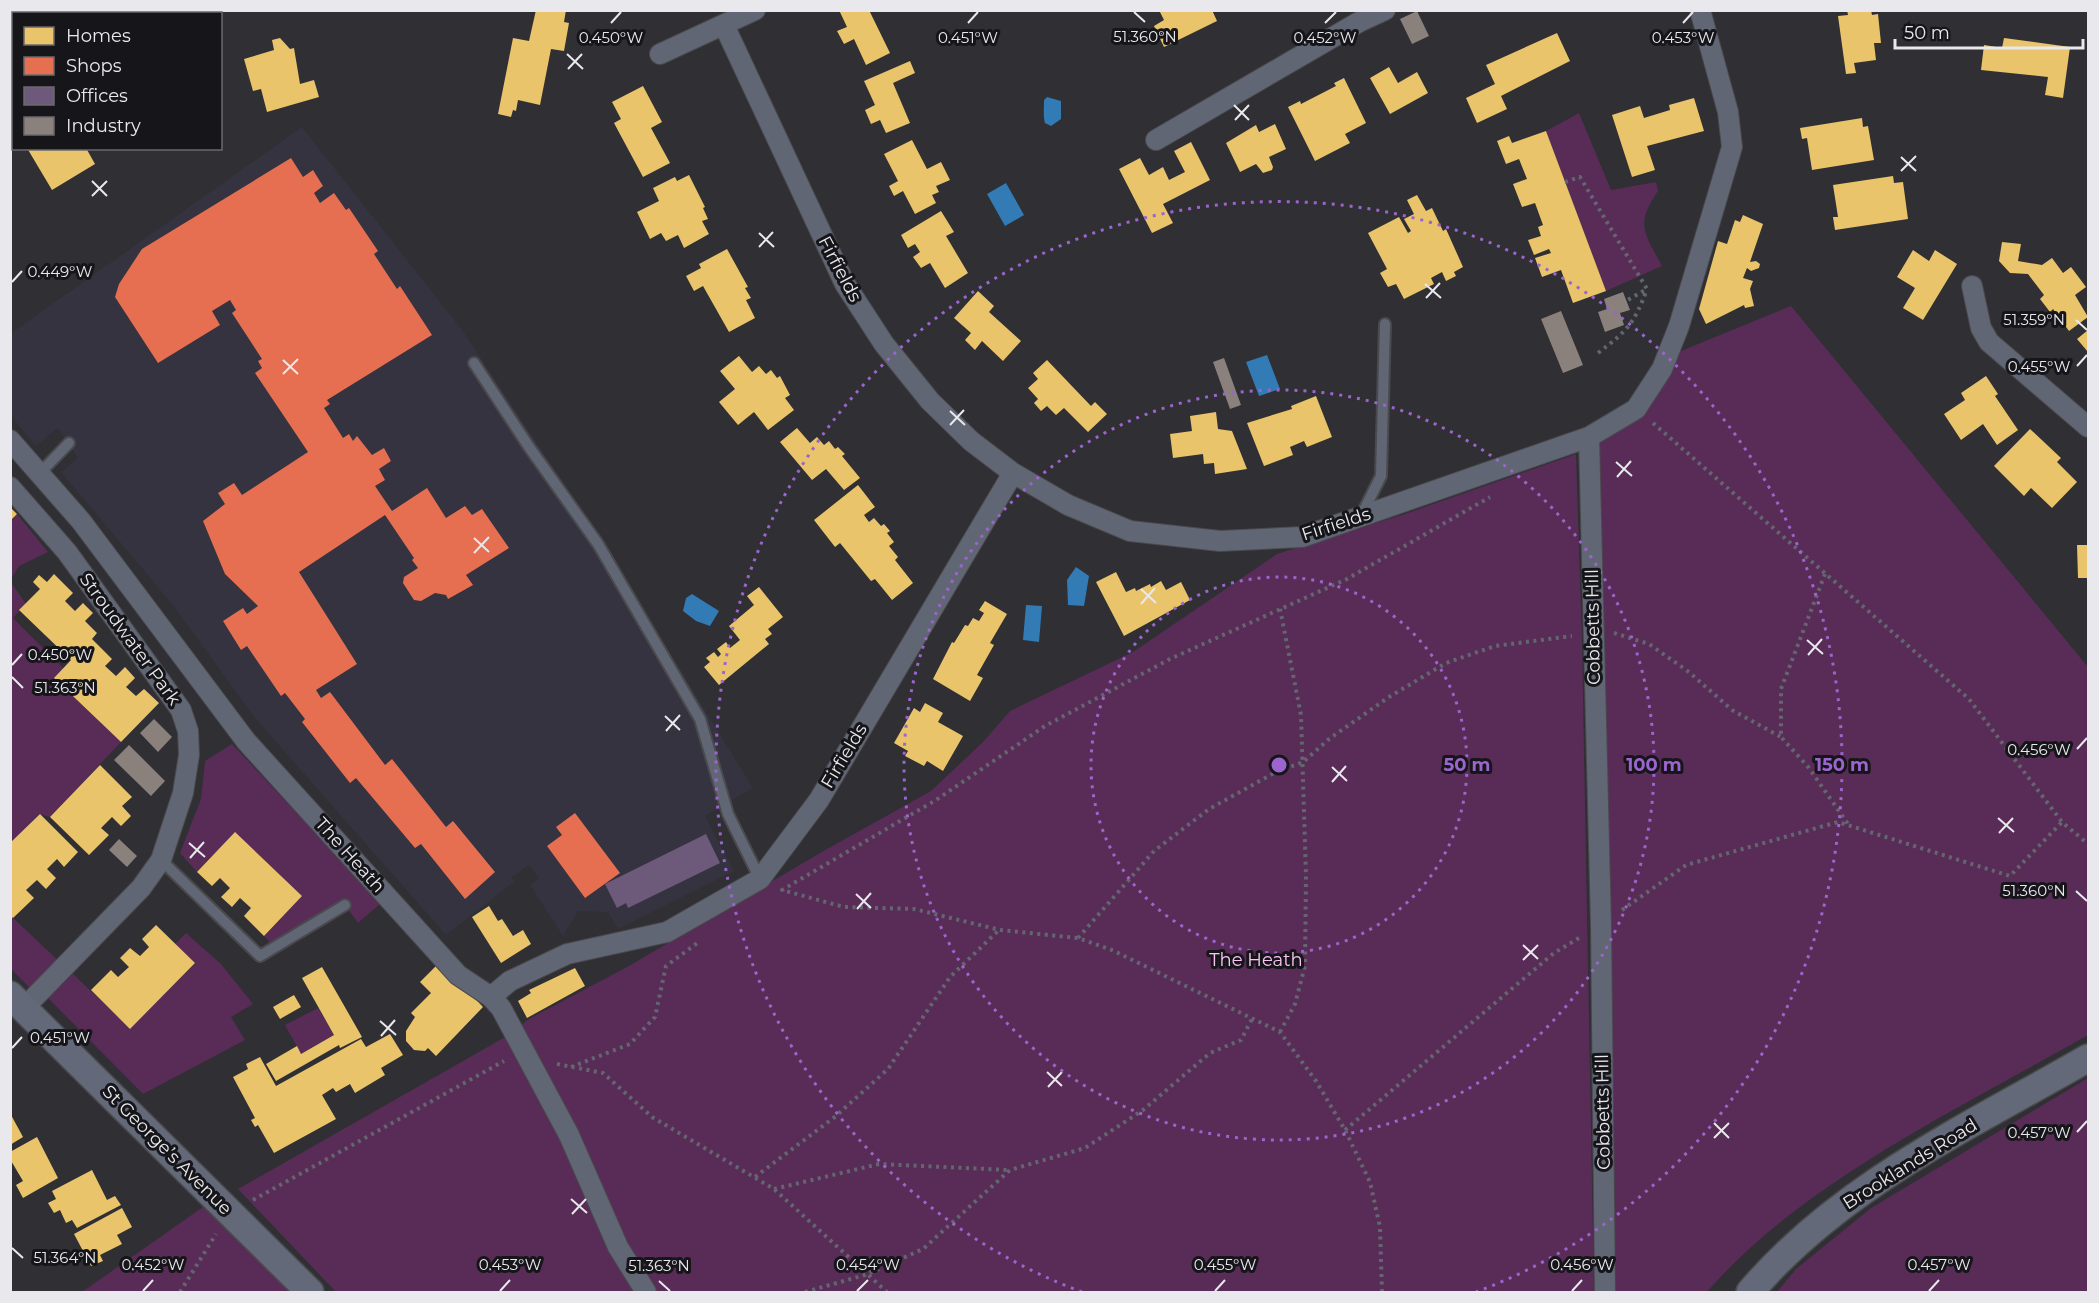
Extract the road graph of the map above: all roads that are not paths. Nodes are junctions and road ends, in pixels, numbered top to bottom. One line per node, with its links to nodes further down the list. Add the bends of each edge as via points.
1 (755, 10): 5 (street)
2 (1385, 10): 4 (street)
3 (1700, 10): 12 (street, via 1732,129 1732,147 1679,326 1662,369 1636,409)
4 (1356, 16): 7 (street)
5 (724, 26): 6 (street); 15 (street, Firfields, via 845,284 884,344 930,401 971,441)
6 (660, 54)
7 (1156, 140)
8 (1972, 286): 11 (street, via 1981,328 1989,342)
9 (1385, 324): 18 (lane, via 1381,476)
10 (474, 363): 20 (lane, via 598,544 700,718 729,814)
11 (2088, 427)
12 (1589, 436): 18 (street, Firfields); 27 (street, Cobbetts Hill)
13 (10, 440): 16 (street, The Heath)
14 (69, 443): 16 (lane)
15 (1013, 473): 18 (street, Firfields, via 1068,506 1130,531 1220,541 1302,537); 20 (street, Firfields, via 819,800)
16 (39, 474): 22 (street, The Heath, via 81,521 246,741 458,975)
17 (10, 487): 19 (street, Stroudwater Park, via 67,552 181,710 188,731 189,755 183,794)
18 (1361, 516)
19 (161, 860): 21 (lane, via 260,956); 23 (street, Stroudwater Park, via 141,888)
20 (760, 879): 22 (street, via 667,932 567,954 510,981)
21 (345, 905)
22 (491, 997): 26 (street, The Heath, via 501,1008 569,1135 618,1247)
23 (17, 1002): 25 (main road, St George’s Avenue)
24 (2088, 1058): 28 (main road, Brooklands Road, via 1872,1184 1816,1225)
25 (310, 1293)
26 (646, 1293)
27 (1605, 1293)
28 (1750, 1293)

